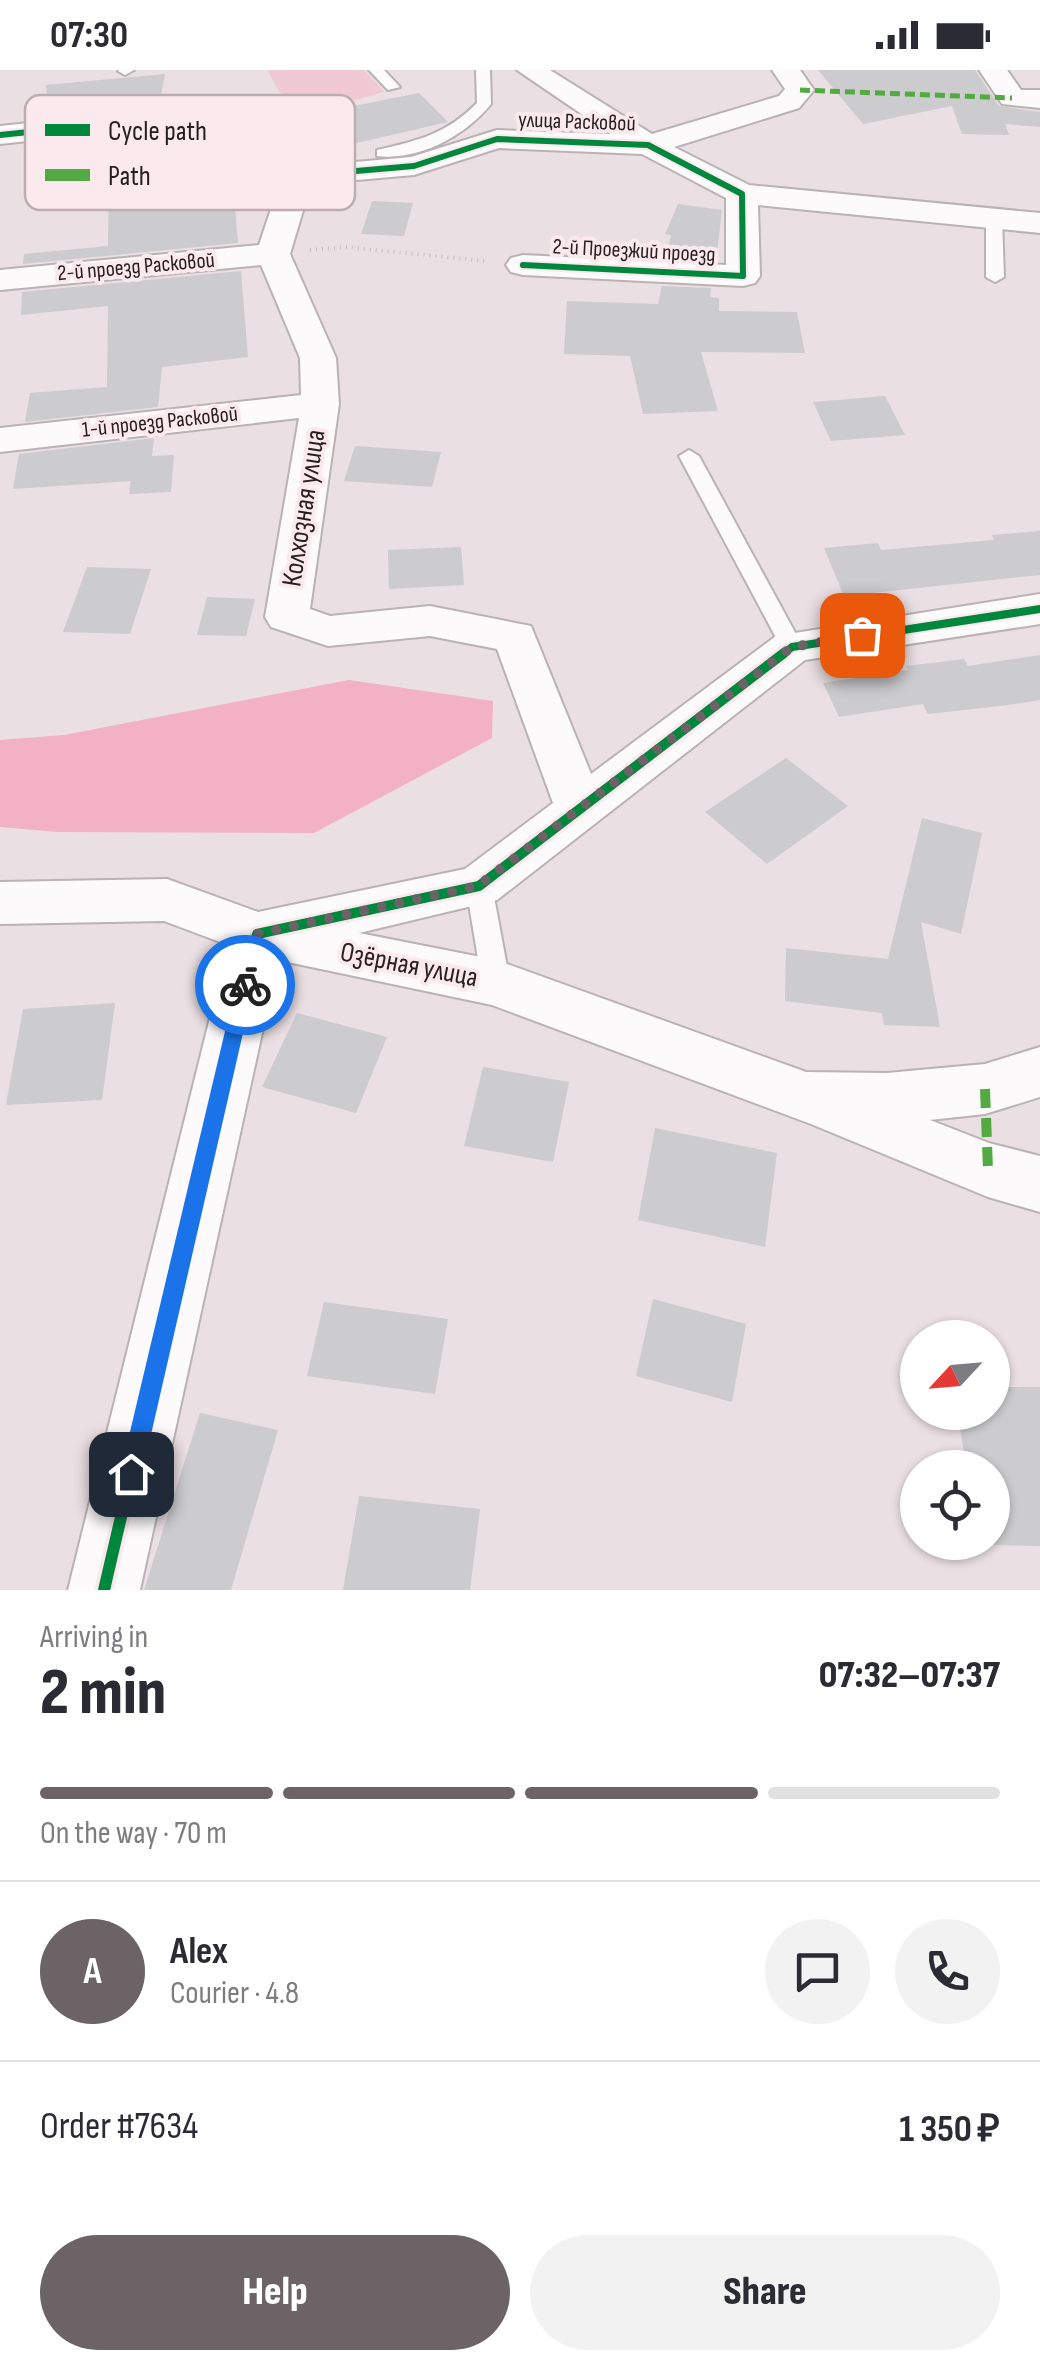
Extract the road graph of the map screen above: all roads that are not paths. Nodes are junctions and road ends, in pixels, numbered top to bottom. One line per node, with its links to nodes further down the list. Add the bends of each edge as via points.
1 (376, 70): 5 (lane)
2 (484, 70): 11 (lane, via 484,104 463,128 426,146)
3 (786, 70): 10 (street, via 800,90 789,102)
4 (992, 70): 6 (street)
5 (393, 87)
6 (1026, 98)
7 (521, 99): 10 (street, улица Расковой); 10 (street); 12 (street, улица Расковой, via 414,166)
8 (25, 132): 9 (street)
9 (0, 135)
10 (648, 145): 13 (street, улица Расковой)
11 (382, 153)
12 (355, 171)
13 (742, 194): 15 (street); 18 (street, 2-й Проезжий проезд, via 743,276)
14 (287, 210): 17 (street)
15 (994, 218): 16 (street); 19 (lane)
16 (1040, 223)
17 (273, 254): 20 (street, 2-й проезд Расковой); 21 (street, via 318,358)
18 (523, 265)
19 (995, 277)
20 (0, 280)
21 (320, 404): 22 (street, 1-й проезд Расковой); 26 (street, Колхозная улица, via 287,617 328,630 430,621 515,637)
22 (0, 440)
23 (689, 456): 25 (lane)
24 (1040, 609): 25 (street)
25 (792, 647): 26 (street)
26 (579, 807): 27 (street)
27 (478, 886): 29 (street); 30 (lane)
28 (0, 903): 29 (street, Озёрная улица, via 167,900)
29 (257, 934): 30 (street, Озёрная улица); 34 (street)
30 (496, 983): 32 (street, Озёрная улица)
31 (1040, 1072): 32 (street, Озёрная улица, via 985,1089 887,1099)
32 (806, 1098): 33 (street, Озёрная улица)
33 (1040, 1184)
34 (104, 1590)

